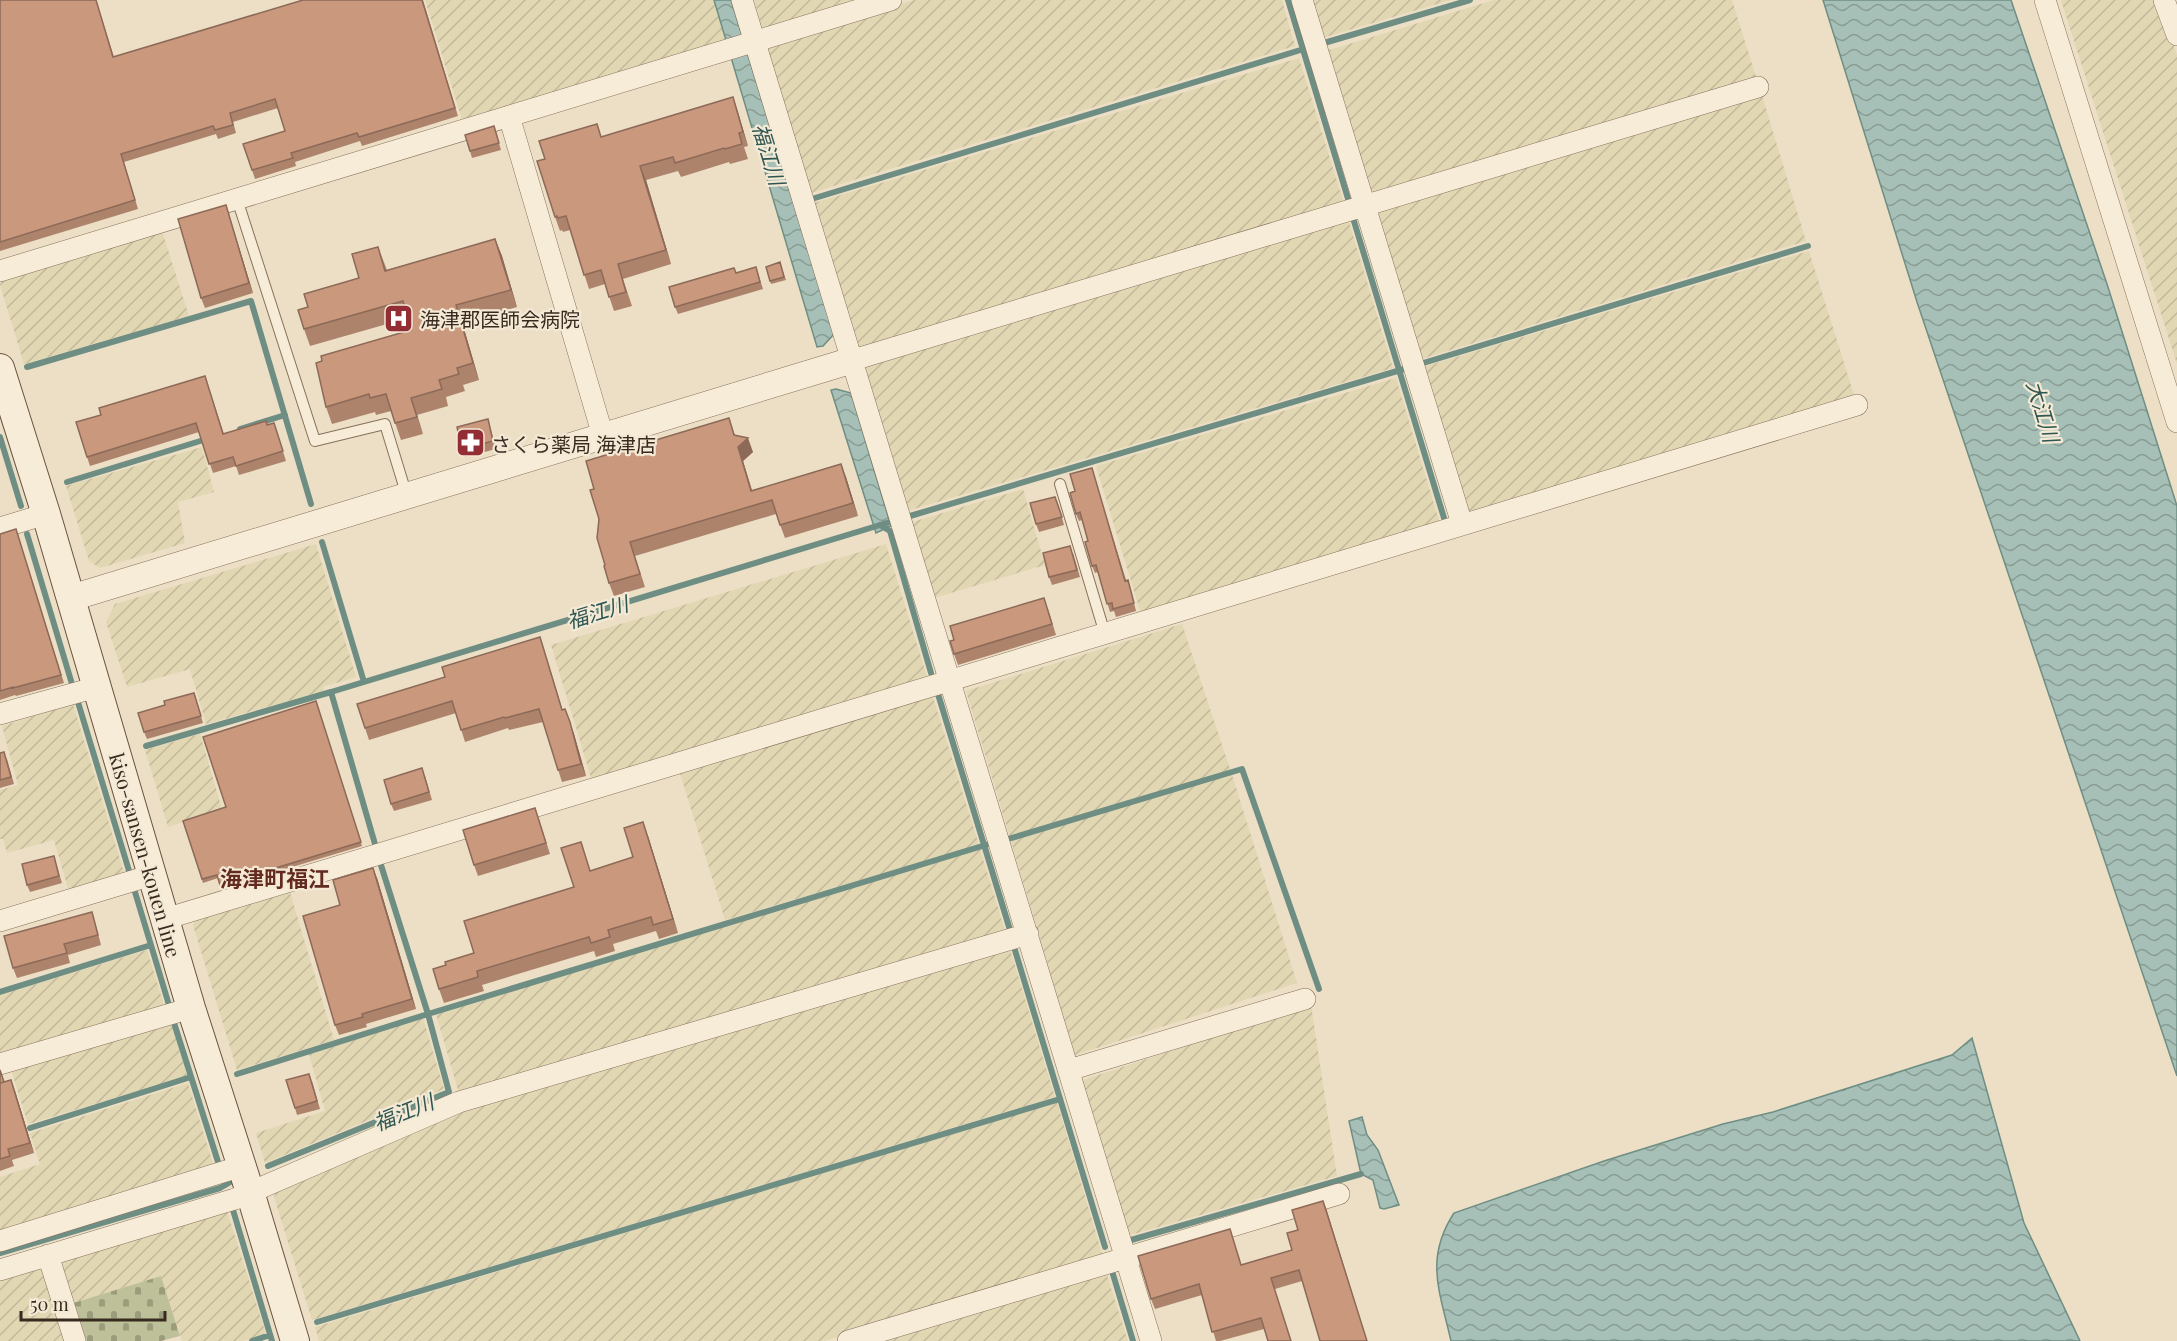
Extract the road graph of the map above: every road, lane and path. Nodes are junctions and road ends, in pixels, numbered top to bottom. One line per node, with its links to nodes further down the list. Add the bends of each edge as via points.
1 (742, 0): 7 (street)
2 (891, 0): 7 (street)
3 (1302, 0): 11 (street)
4 (2045, 0): 16 (street)
5 (2164, 0): 6 (street)
6 (2177, 35)
7 (752, 42): 9 (street); 13 (street)
8 (1758, 87): 11 (street)
9 (509, 116): 10 (street); 17 (street)
10 (237, 199): 12 (street); 19 (lane, via 315,441 385,424)
11 (1365, 207): 13 (street); 21 (street)
12 (0, 271)
13 (853, 360): 17 (street); 25 (street)
14 (0, 369): 20 (main road, kiso-sansen-kouen line)
15 (1857, 405): 21 (street)
16 (2177, 422)
17 (603, 436): 19 (street)
18 (1060, 484): 24 (lane)
19 (407, 497): 23 (street)
20 (46, 514): 22 (street); 23 (main road, kiso-sansen-kouen line)
21 (1462, 524): 24 (street)
22 (0, 528)
23 (71, 598): 26 (main road, kiso-sansen-kouen line)
24 (1105, 634): 25 (street)
25 (950, 680): 29 (street); 31 (street)
26 (97, 687): 27 (street); 28 (main road, kiso-sansen-kouen line)
27 (0, 714)
28 (152, 875): 29 (main road, kiso-sansen-kouen line); 30 (street)
29 (165, 919): 33 (main road, kiso-sansen-kouen line)
30 (0, 921)
31 (1028, 934): 35 (street); 36 (street, via 459,1102)
32 (1305, 999): 35 (street)
33 (191, 1008): 34 (street); 36 (main road, kiso-sansen-kouen line)
34 (0, 1064)
35 (1069, 1070): 40 (street)
36 (246, 1179): 38 (street); 39 (street, via 235,1199); 43 (main road, kiso-sansen-kouen line)
37 (1340, 1194): 40 (street)
38 (0, 1241)
39 (48, 1255): 41 (street); 42 (street)
40 (1126, 1258): 44 (street); 45 (street)
41 (0, 1270)
42 (75, 1341)
43 (295, 1341)
44 (848, 1341)
45 (1151, 1341)

